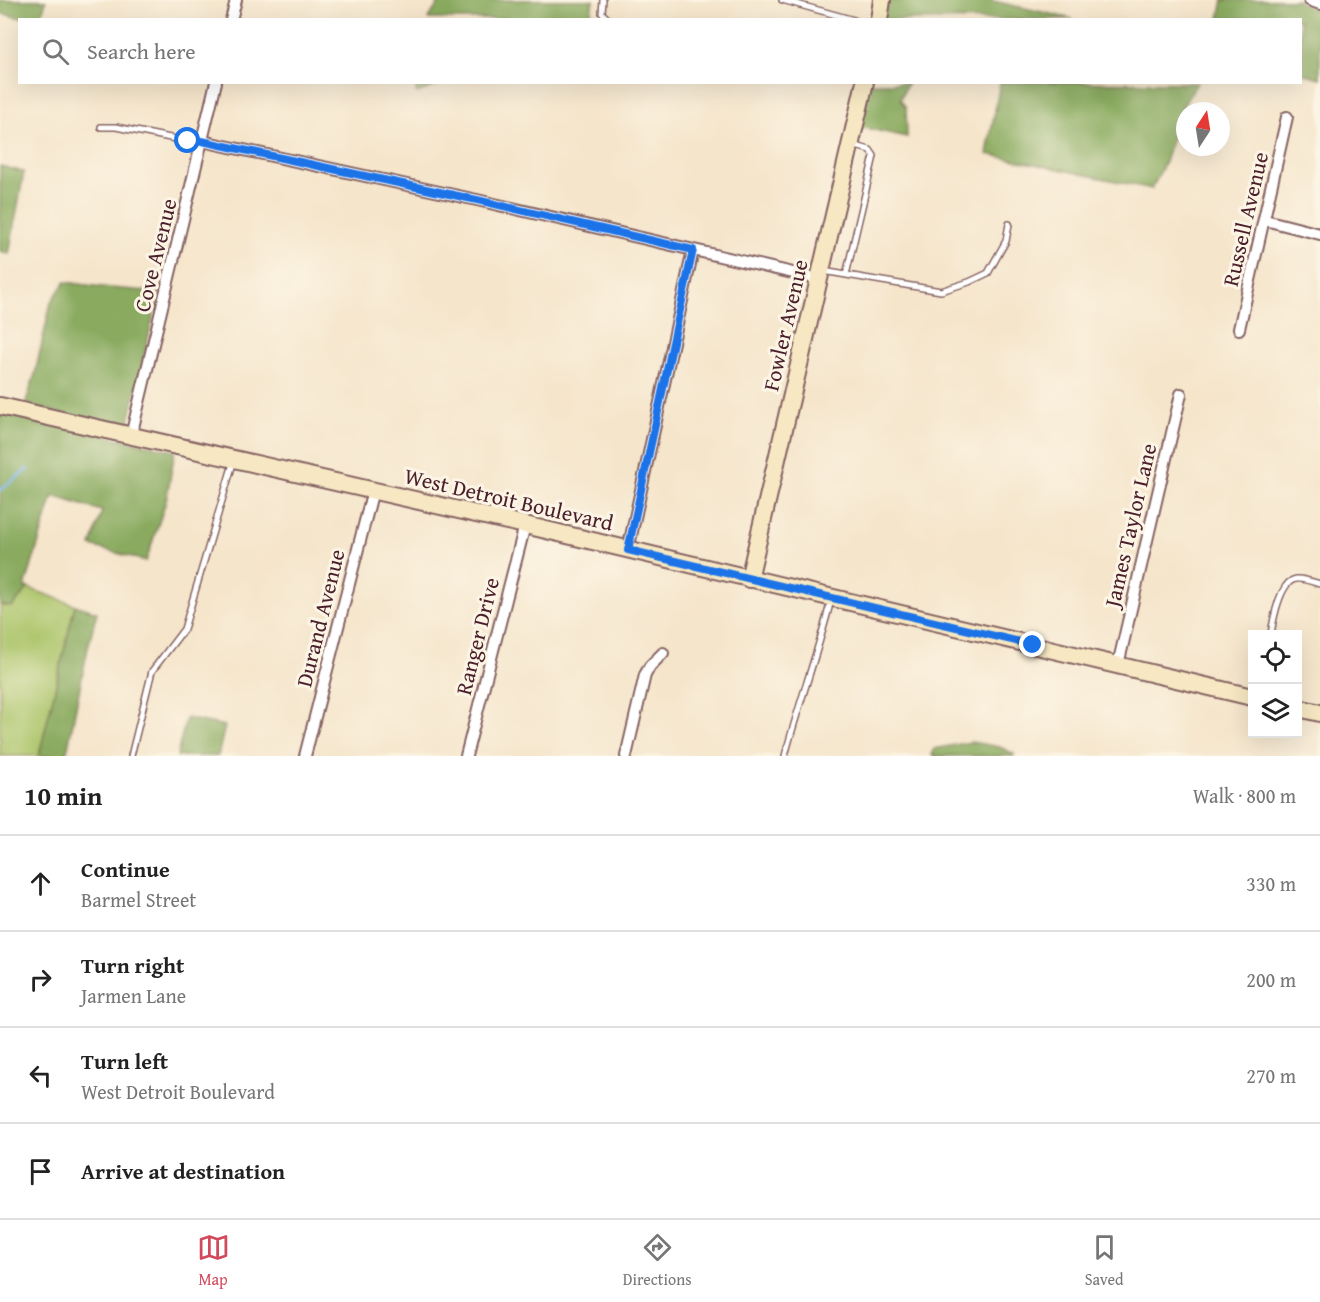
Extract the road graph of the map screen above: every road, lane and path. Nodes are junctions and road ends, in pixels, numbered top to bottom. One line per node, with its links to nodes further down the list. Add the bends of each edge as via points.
1 (236, 0): 7 (street)
2 (603, 0): 8 (lane, via 602,13)
3 (782, 0): 9 (lane)
4 (882, 0): 10 (street)
5 (1309, 0): 6 (street)
6 (1320, 4)
7 (232, 18)
8 (607, 18)
9 (847, 18)
10 (879, 18)
11 (216, 84): 15 (street, Cove Avenue)
12 (861, 84): 16 (street, Fowler Avenue)
13 (1287, 117): 17 (street, Russell Avenue)
14 (101, 127): 15 (lane)
15 (202, 141): 20 (street); 26 (street, Cove Avenue)
16 (850, 145): 21 (street, Fowler Avenue); 22 (lane, via 870,150 874,156)
17 (1265, 220): 19 (street); 23 (street, Russell Avenue)
18 (1009, 224): 22 (lane, via 1006,241 988,273 940,291)
19 (1320, 234)
20 (693, 250): 21 (street); 30 (street)
21 (820, 275): 22 (lane); 31 (street, Fowler Avenue)
22 (846, 275)
23 (1239, 329)
24 (1180, 394): 36 (street, James Taylor Lane)
25 (0, 406): 26 (street, West Detroit Boulevard)
26 (131, 435): 27 (street, West Detroit Boulevard)
27 (234, 459): 28 (street, West Detroit Boulevard); 40 (lane, via 184,629 152,671)
28 (373, 490): 29 (street, West Detroit Boulevard); 41 (street, Durand Avenue)
29 (525, 525): 30 (street, West Detroit Boulevard); 42 (street, Ranger Drive)
30 (628, 550): 31 (street, West Detroit Boulevard)
31 (750, 579): 33 (street, West Detroit Boulevard)
32 (1320, 584): 34 (lane, via 1295,579 1287,583)
33 (832, 598): 36 (street, West Detroit Boulevard); 44 (lane)
34 (1272, 630)
35 (663, 653): 43 (street, via 645,675)
36 (1118, 665): 37 (street, West Detroit Boulevard)
37 (1248, 696)
38 (1302, 709): 39 (street)
39 (1320, 713)
40 (131, 756)
41 (305, 756)
42 (466, 756)
43 (626, 756)
44 (785, 756)

